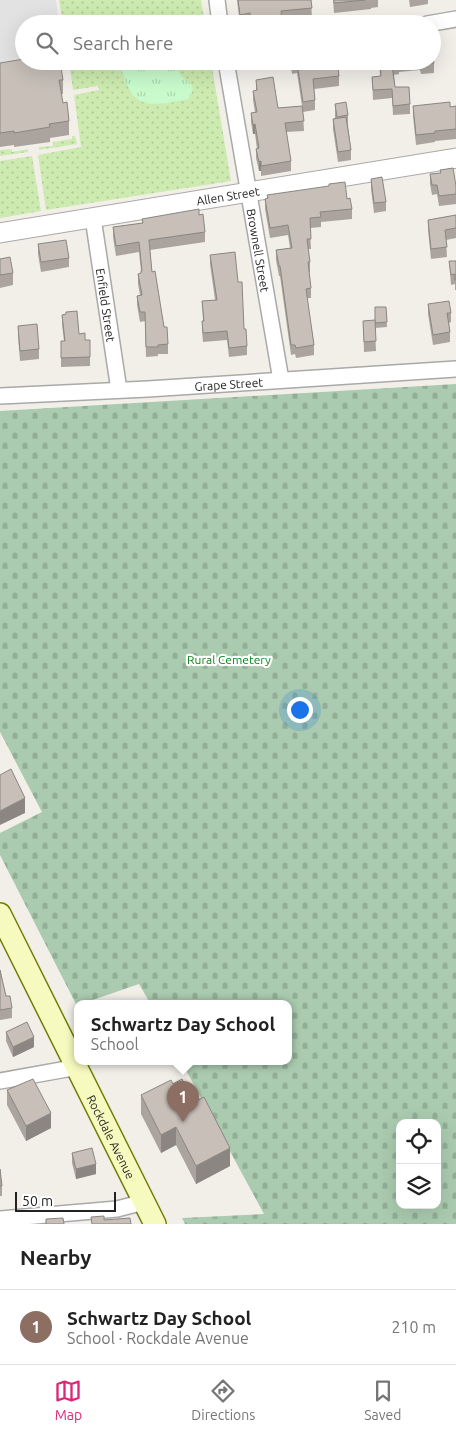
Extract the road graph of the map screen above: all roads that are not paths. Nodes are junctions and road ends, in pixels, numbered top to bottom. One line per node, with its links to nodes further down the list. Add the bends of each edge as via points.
1 (217, 0): 2 (street)
2 (219, 15)
3 (456, 19): 4 (street)
4 (441, 22)
5 (228, 70): 7 (street, Brownell Street)
6 (456, 158): 7 (street, Allen Street)
7 (248, 193): 8 (street, Allen Street); 11 (street, Brownell Street)
8 (93, 218): 9 (street, Allen Street); 12 (street, Enfield Street)
9 (0, 233)
10 (456, 369): 11 (street, Grape Street)
11 (281, 380): 12 (street, Grape Street)
12 (119, 390): 13 (street, Grape Street)
13 (0, 396)
14 (0, 914): 15 (main road, Rockdale Avenue)
15 (8, 946): 16 (main road, Rockdale Avenue)
16 (74, 1060)
17 (78, 1067): 18 (street); 19 (main road, Rockdale Avenue)
18 (0, 1081)
19 (144, 1202): 21 (street, via 117,1209); 22 (main road, Rockdale Avenue)
20 (0, 1219): 21 (street)
21 (31, 1220)
22 (155, 1224)

